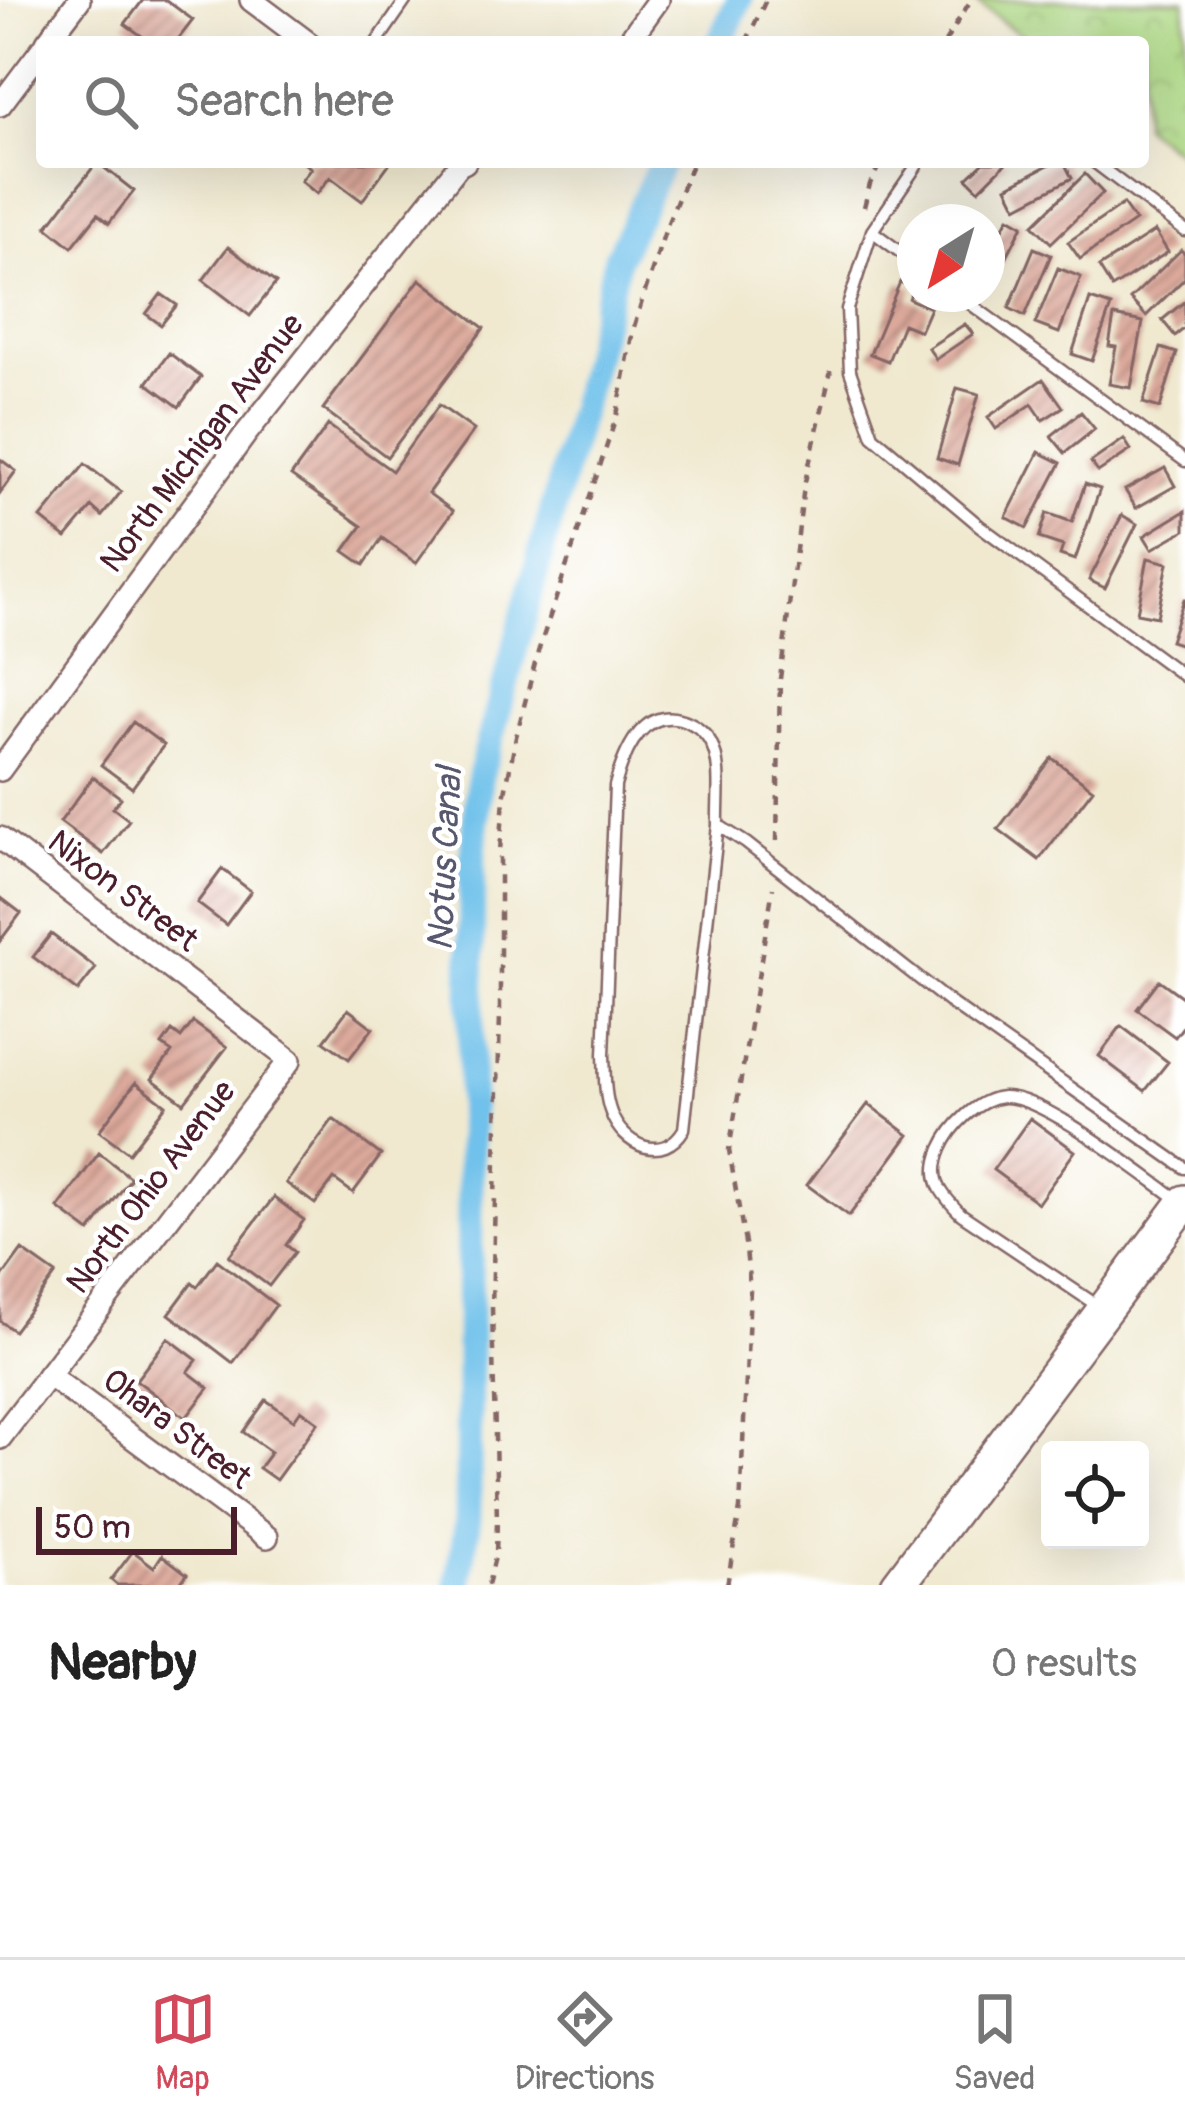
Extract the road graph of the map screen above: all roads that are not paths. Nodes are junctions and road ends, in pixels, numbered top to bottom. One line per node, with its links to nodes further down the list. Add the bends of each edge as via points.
1 (79, 0): 5 (street)
2 (251, 0): 6 (street)
3 (406, 0): 7 (lane)
4 (658, 0): 8 (street)
5 (52, 36)
6 (299, 36)
7 (381, 36)
8 (632, 36)
9 (36, 58): 10 (street)
10 (0, 105)
11 (456, 168): 20 (street, North Michigan Avenue, via 245,435)
12 (915, 168): 15 (lane)
13 (1102, 168): 14 (lane)
14 (1185, 230)
15 (872, 231): 16 (lane); 19 (lane, via 847,309 850,371 873,436)
16 (897, 250)
17 (982, 312): 18 (lane)
18 (1185, 461)
19 (1185, 677)
20 (0, 770)
21 (718, 825): 21 (lane, via 684,1130 665,1148 649,1149 620,1130 610,1112 604,1054 615,786 623,755 651,723 689,721 708,737 717,759); 24 (lane)
22 (0, 838): 23 (street, Nixon Street)
23 (207, 996): 27 (street, North Ohio Avenue, via 290,1060)
24 (1185, 1168)
25 (1184, 1203): 26 (street); 26 (lane, via 1029,1102 1003,1097 977,1106 955,1127 940,1150 941,1194)
26 (1104, 1310): 30 (street)
27 (49, 1375): 28 (street, North Ohio Avenue); 29 (street, Ohara Street)
28 (0, 1438)
29 (267, 1537)
30 (898, 1585)

